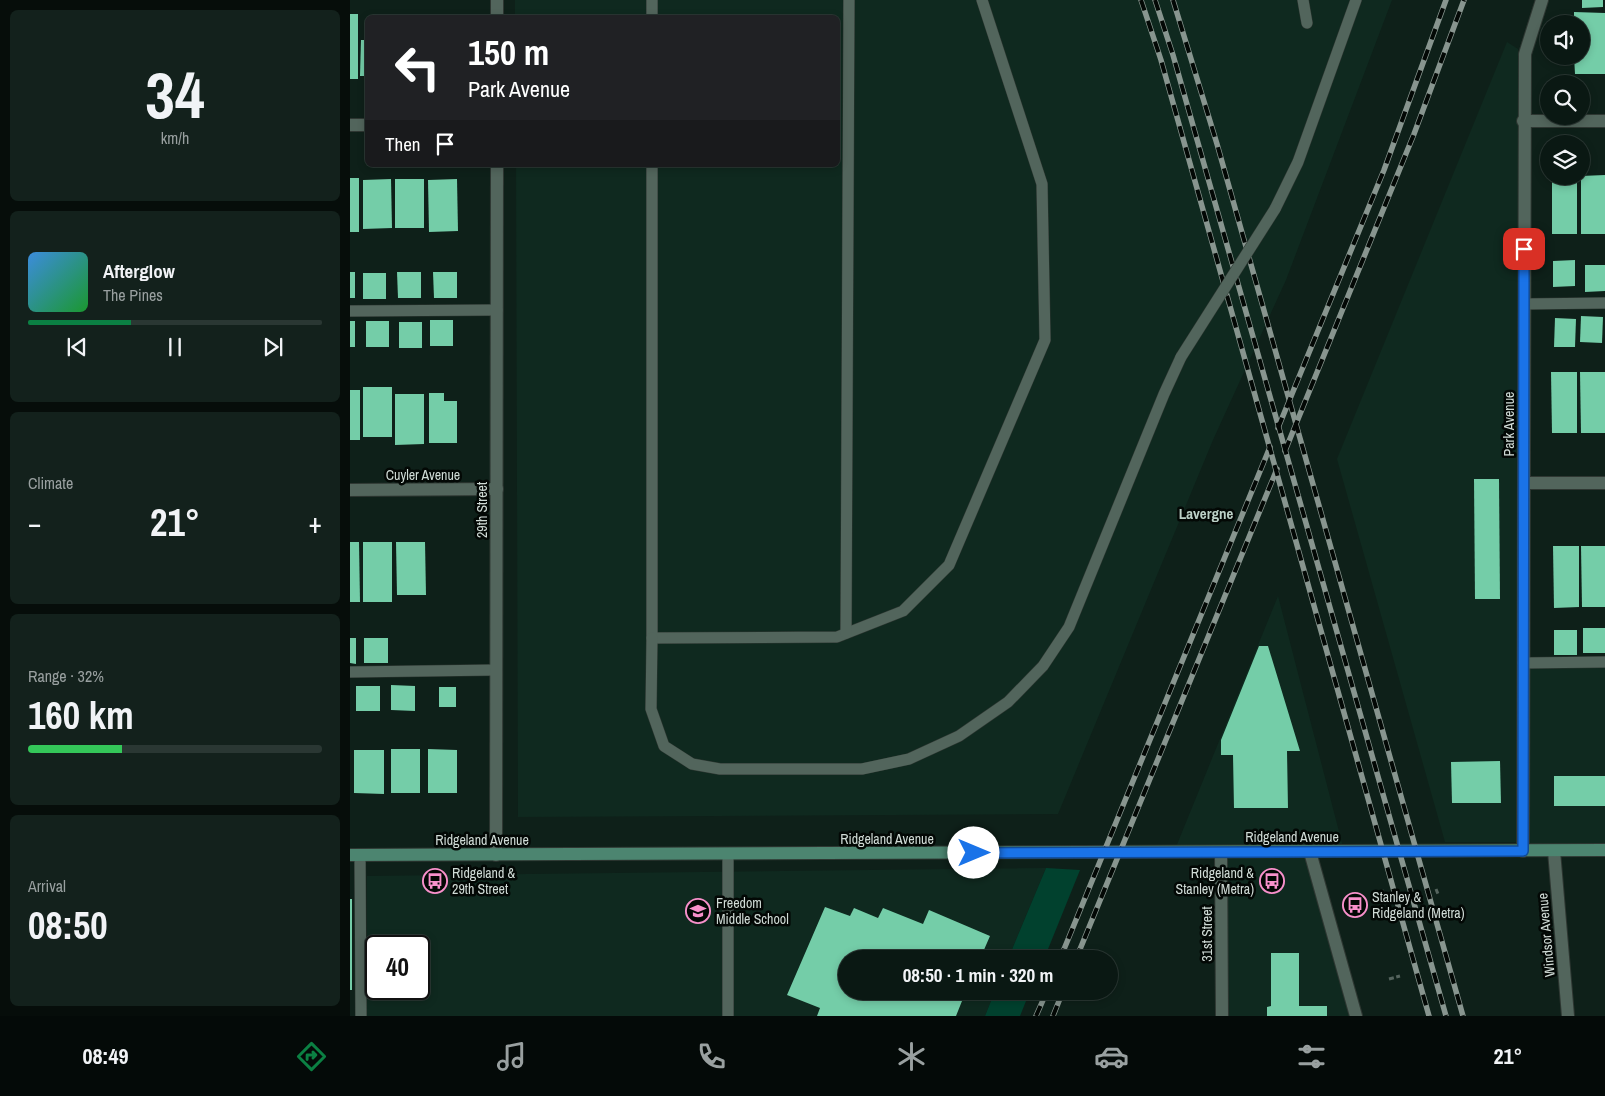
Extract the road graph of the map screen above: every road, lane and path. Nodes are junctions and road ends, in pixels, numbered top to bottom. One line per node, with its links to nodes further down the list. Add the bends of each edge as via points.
1 (497, 0): 8 (street)
2 (652, 0): 9 (lane)
3 (849, 0): 25 (lane)
4 (982, 0): 25 (lane, via 1042,184 1045,340 949,565 903,611)
5 (1303, 0): 10 (lane)
6 (1356, 0): 26 (lane, bridge, via 1298,162 1275,209 1181,357 1069,627 1043,666 1008,702 958,736 908,759 862,769 720,769 692,764 664,746 651,709)
7 (1542, 0): 11 (street, Park Avenue, via 1524,54)
8 (497, 15)
9 (652, 15)
10 (1306, 23)
11 (1523, 121): 12 (street); 18 (street, Park Avenue)
12 (1605, 121)
13 (350, 125): 14 (street)
14 (365, 125)
15 (497, 167): 20 (street, 29th Street)
16 (652, 167): 26 (lane)
17 (1605, 303): 18 (lane)
18 (1524, 304): 21 (street, Park Avenue)
19 (350, 310): 20 (lane)
20 (497, 310): 24 (street, 29th Street)
21 (1524, 483): 22 (street); 27 (street, Park Avenue)
22 (1605, 483)
23 (350, 490): 24 (street, Cuyler Avenue)
24 (497, 490): 29 (street, 29th Street)
25 (846, 633): 26 (lane, via 836,637)
26 (652, 638)
27 (1523, 662): 28 (lane); 33 (street, Park Avenue)
28 (1605, 662)
29 (496, 670): 30 (lane); 38 (street, 29th Street)
30 (350, 672)
31 (1554, 850): 32 (street, Ridgeland Avenue); 33 (street, Ridgeland Avenue); 49 (street, Windsor Avenue)
32 (1605, 850)
33 (1523, 851): 35 (street, Ridgeland Avenue)
34 (1221, 852): 35 (street, Ridgeland Avenue); 36 (street, Ridgeland Avenue); 47 (street, 31st Street)
35 (1310, 852): 48 (street)
36 (728, 854): 38 (street, Ridgeland Avenue); 46 (lane)
37 (355, 855): 38 (street, Ridgeland Avenue); 45 (lane)
38 (496, 855)
39 (1436, 889): 41 (path)
40 (1382, 890): 42 (path)
41 (1438, 894)
42 (1385, 900)
43 (1400, 976): 44 (path)
44 (1389, 979)
45 (361, 1016)
46 (728, 1016)
47 (1222, 1016)
48 (1356, 1016)
49 (1568, 1016)

